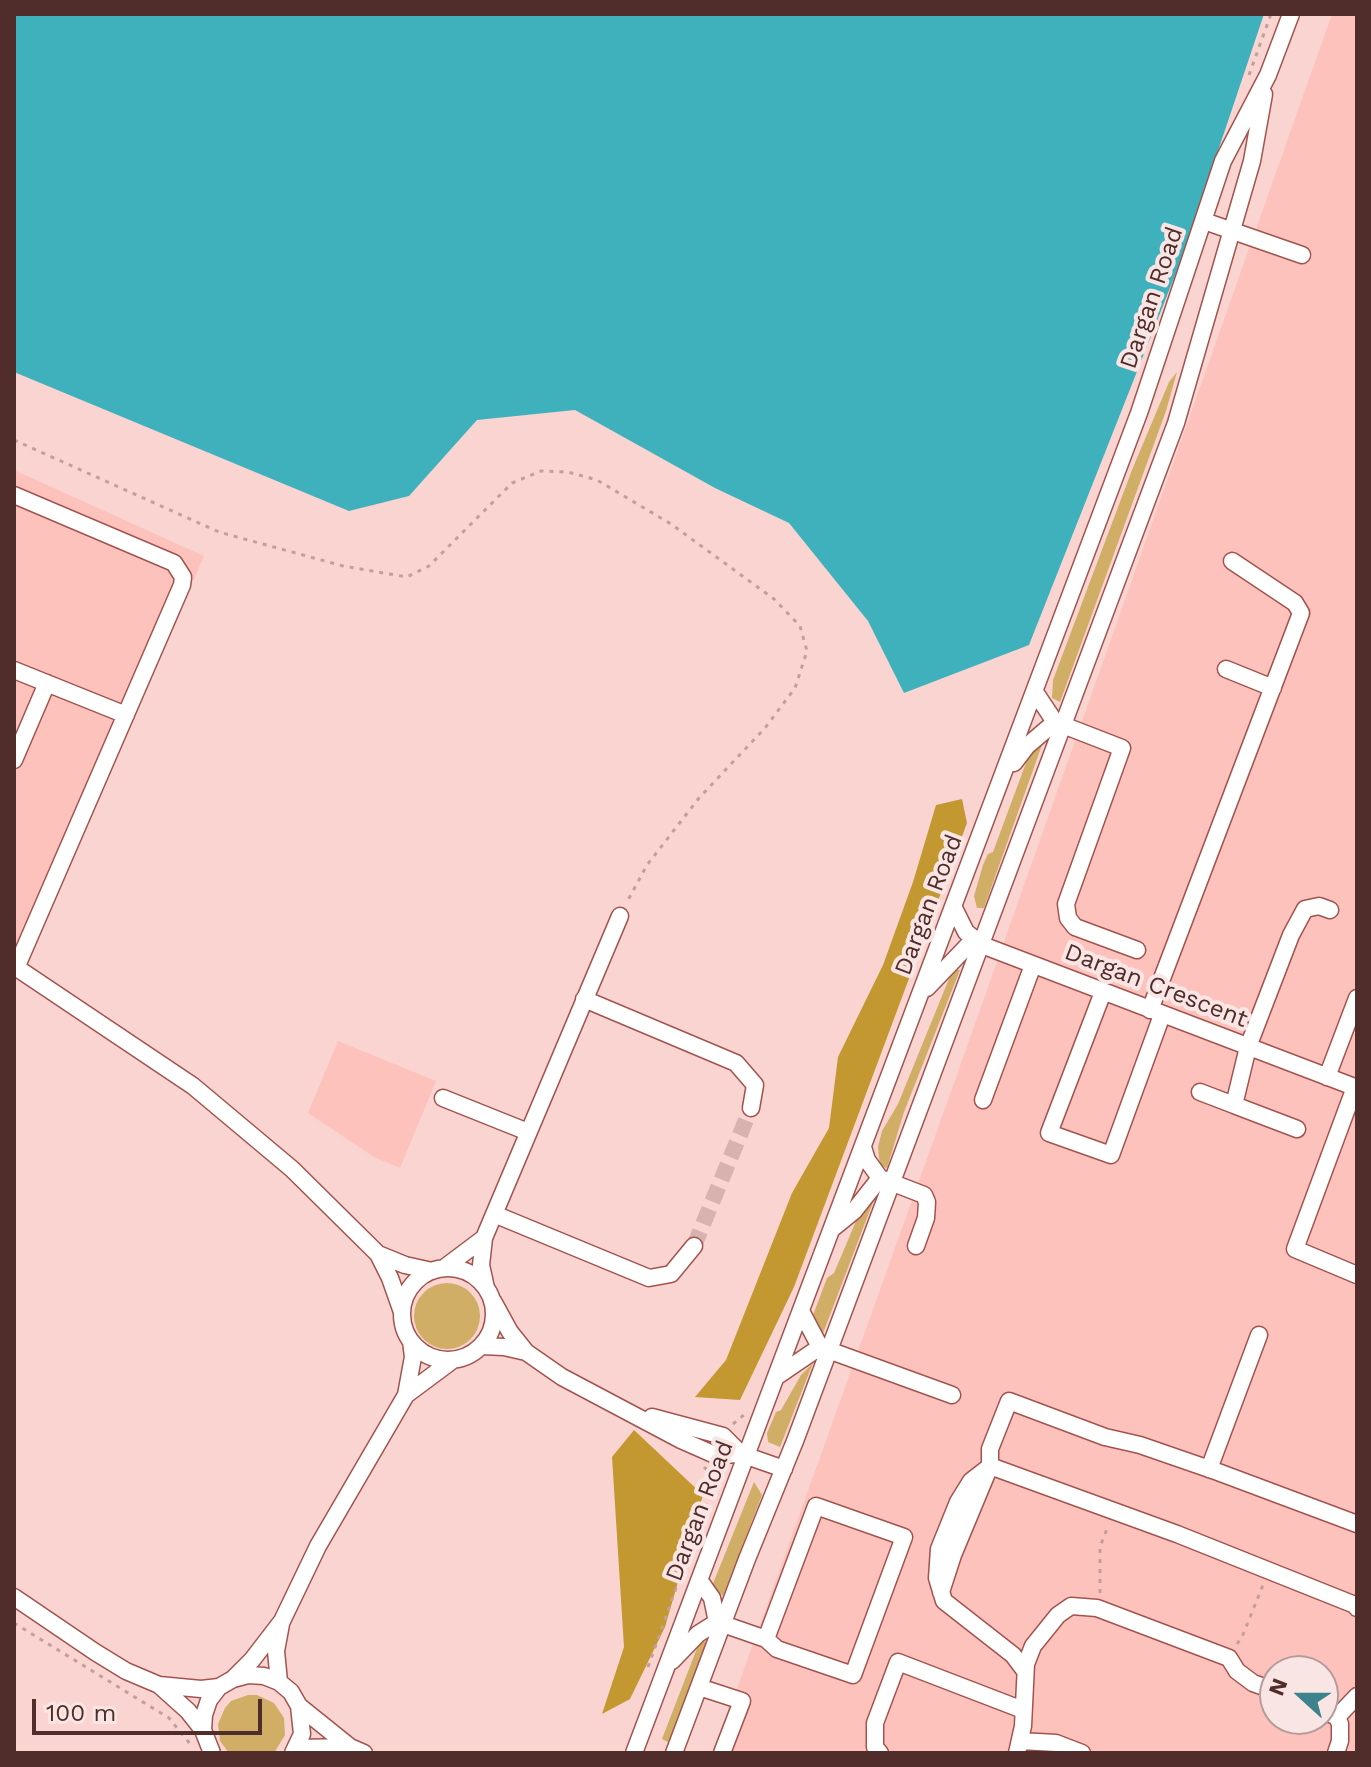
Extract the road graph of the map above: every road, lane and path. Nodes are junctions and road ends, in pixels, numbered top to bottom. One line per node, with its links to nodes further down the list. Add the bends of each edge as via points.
1 (1291, 14): 2 (street, Dargan Road)
2 (1268, 75): 3 (street, Dargan Road, via 1223,161); 4 (street, Dargan Road, via 1252,161)
3 (1204, 221): 4 (street); 13 (street, Dargan Road)
4 (1231, 230): 5 (street); 15 (street, Dargan Road, via 1176,423)
5 (1302, 255)
6 (14, 440): 20 (path, via 219,532 343,566 407,577 429,566 512,483 541,471 568,472 597,480 671,524 774,599 800,626 807,651 795,688 647,865)
7 (14, 495): 14 (street, via 174,563 181,571 182,585)
8 (1232, 561): 12 (street, via 1300,608)
9 (1226, 669): 12 (street)
10 (14, 670): 11 (street)
11 (47, 683): 14 (street); 16 (street)
12 (1273, 688): 29 (street)
13 (1035, 692): 15 (street); 17 (street, Dargan Road)
14 (126, 715): 24 (street)
15 (1060, 724): 17 (street, via 1027,746); 21 (street, Dargan Road); 22 (street, via 1122,748 1066,904 1068,918 1075,927)
16 (14, 760)
17 (1003, 777): 18 (street, Dargan Road)
18 (954, 908): 21 (street, via 966,932); 26 (street, Dargan Road)
19 (1330, 910): 30 (street, via 1305,909)
20 (620, 916): 28 (street)
21 (978, 942): 23 (street, Dargan Crescent); 26 (street); 41 (street, Dargan Road)
22 (1137, 950)
23 (1033, 965): 25 (street, Dargan Crescent); 35 (street)
24 (15, 967): 47 (street, via 239,1122)
25 (1103, 992): 29 (street, Dargan Crescent); 29 (street, via 1049,1133 1111,1155)
26 (921, 995): 40 (street, Dargan Road)
27 (1357, 998): 31 (street)
28 (584, 999): 37 (street, via 736,1063 755,1085); 39 (street)
29 (1156, 1012): 30 (street, Dargan Crescent)
30 (1248, 1047): 31 (street, Dargan Crescent); 36 (street)
31 (1327, 1077): 32 (street, Dargan Crescent)
32 (1356, 1088): 49 (street, via 1295,1249)
33 (1200, 1092): 36 (street)
34 (443, 1098): 39 (street)
35 (983, 1100)
36 (1234, 1105): 38 (street)
37 (751, 1108)
38 (1297, 1129)
39 (528, 1132): 42 (street)
40 (863, 1147): 41 (street); 43 (street, Dargan Road)
41 (886, 1181): 43 (street); 46 (street, via 924,1195 926,1218); 56 (street, Dargan Road)
42 (494, 1214): 44 (street); 45 (street, via 649,1278 671,1274)
43 (832, 1229): 51 (street, Dargan Road)
44 (484, 1238): 48 (street); 50 (street, via 481,1265)
45 (694, 1246)
46 (916, 1246)
47 (378, 1254): 48 (street); 52 (street)
48 (438, 1269): 50 (street, via 468,1272); 52 (street, via 411,1287)
49 (1357, 1275)
50 (490, 1295): 55 (street, via 494,1317); 57 (street)
51 (801, 1311): 56 (street); 59 (street, Dargan Road)
52 (402, 1312): 54 (street)
53 (1259, 1335): 65 (street)
54 (411, 1341): 58 (street, via 429,1356); 60 (street)
55 (481, 1346): 57 (street); 58 (street)
56 (824, 1348): 59 (street); 61 (street); 64 (street, Dargan Road)
57 (526, 1352): 62 (street, via 600,1398 631,1412 723,1436)
58 (453, 1360): 60 (street)
59 (776, 1377): 62 (street, Dargan Road)
60 (406, 1395): 73 (street, via 318,1546)
61 (952, 1395)
62 (744, 1455): 64 (street); 69 (street, Dargan Road)
63 (990, 1466): 65 (street, via 990,1449 1009,1401); 66 (street); 79 (street, via 971,1481 958,1502 939,1549 937,1578 944,1601 1013,1655)
64 (784, 1469): 75 (street, Dargan Road)
65 (1209, 1469): 67 (street)
66 (1114, 1511): 68 (street); 72 (path, via 1100,1547)
67 (1357, 1524)
68 (1268, 1571): 71 (street); 77 (path)
69 (700, 1581): 75 (street); 78 (street, Dargan Road)
70 (14, 1597): 82 (street, via 126,1671)
71 (1356, 1605)
72 (1097, 1608): 77 (street); 79 (street, via 1071,1606 1058,1615 1033,1646)
73 (282, 1621): 80 (street, via 276,1651); 81 (street)
74 (14, 1623): 93 (path, via 169,1718)
75 (720, 1623): 76 (street); 78 (street, via 698,1634); 84 (street, Dargan Road)
76 (766, 1639): 76 (street, via 777,1649 853,1675 904,1537 816,1506)
77 (1229, 1658): 83 (street, via 1237,1671)
78 (667, 1666): 95 (street, Dargan Road)
79 (1025, 1671): 88 (street)
80 (279, 1682): 81 (street, via 248,1675); 86 (street)
81 (226, 1683): 82 (street, via 201,1689); 89 (street, via 209,1700)
82 (159, 1685): 89 (street)
83 (1259, 1685)
84 (699, 1687): 96 (street, Dargan Road); 97 (street, via 742,1701)
85 (1357, 1696): 87 (street)
86 (299, 1706): 91 (street, via 302,1734); 92 (street)
87 (1339, 1708)
88 (1023, 1710): 90 (street); 98 (street, via 898,1662 875,1723)
89 (203, 1730): 94 (street)
90 (1018, 1747): 99 (street, via 1056,1743)
91 (295, 1750): 92 (street)
92 (357, 1750)
93 (196, 1753)
94 (212, 1753)
95 (634, 1753)
96 (674, 1753)
97 (722, 1753)
98 (880, 1753)
99 (1082, 1753)

